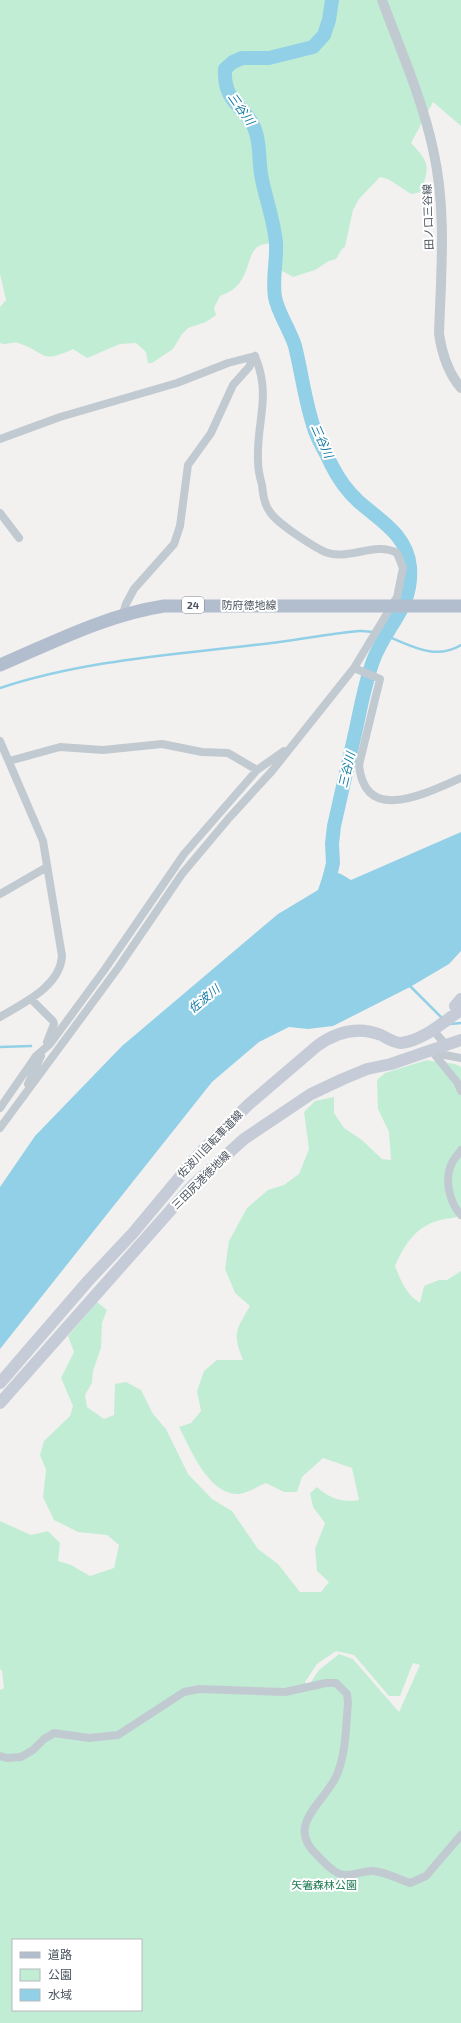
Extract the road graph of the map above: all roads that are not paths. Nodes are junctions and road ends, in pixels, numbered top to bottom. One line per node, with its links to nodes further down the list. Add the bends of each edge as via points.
1 (382, 0): 3 (street, 田ノ口三谷線, via 423,110 433,149 442,206 439,334 449,370)
2 (255, 356): 4 (street, via 228,363 183,381 60,417); 7 (street, via 264,397 258,462 269,511 311,544 329,554 342,555 382,548 389,548 398,553 403,568 399,591); 9 (street, via 233,385 211,433 188,465 180,526 174,544 134,589)
3 (461, 388)
4 (0, 440)
5 (0, 513): 6 (street)
6 (20, 538)
7 (400, 605): 8 (main road, 防府徳地線 / 24); 9 (main road, 防府徳地線 / 24, via 164,606); 11 (street, via 384,621)
8 (461, 606)
9 (123, 614): 10 (main road, 防府徳地線 / 24)
10 (0, 665)
11 (354, 668): 13 (street); 16 (street, via 380,679 359,765 360,777 365,787 386,801 396,801)
12 (0, 741): 14 (street)
13 (287, 752): 15 (street, via 276,755); 29 (street, via 182,874 118,968)
14 (9, 761): 15 (street, via 60,748 103,750 162,744 202,752 228,753); 17 (street, via 43,841)
15 (257, 770): 26 (street, via 184,854 105,969)
16 (461, 778)
17 (47, 867): 18 (street); 20 (street, via 62,956 61,965 53,978)
18 (0, 894)
19 (461, 998): 21 (main road, 佐波川自転車道線, via 455,1006)
20 (31, 999): 22 (street); 26 (street, via 54,1024)
21 (458, 1013): 23 (main road, 佐波川自転車道線)
22 (0, 1016)
23 (435, 1027): 25 (street); 35 (main road, 佐波川自転車道線, via 423,1036 401,1043 368,1031 356,1030 329,1038 253,1101 198,1156)
24 (461, 1040): 25 (main road, 三田尻港徳地線)
25 (446, 1045): 27 (main road, 三田尻港徳地線)
26 (45, 1048): 29 (street, via 27,1085); 31 (street, via 36,1056)
27 (433, 1052): 28 (street); 30 (street); 36 (main road, 三田尻港徳地線, via 367,1069 311,1094 244,1139 192,1186)
28 (461, 1058)
29 (30, 1088): 32 (street)
30 (461, 1091)
31 (0, 1108)
32 (0, 1128)
33 (461, 1150): 34 (street, via 452,1163 448,1180 450,1193)
34 (461, 1215)
35 (88, 1282): 36 (street); 37 (main road, 佐波川自転車道線)
36 (99, 1291): 38 (main road, 三田尻港徳地線)
37 (0, 1383)
38 (0, 1403)
39 (0, 1756): 40 (street, via 21,1757 54,1733 89,1738 118,1735 184,1692 199,1689 285,1692 336,1683 347,1694 348,1703 340,1767 330,1787 307,1817 304,1829 311,1850 340,1874 350,1876 372,1870 410,1883 426,1876)
40 (461, 1835)

